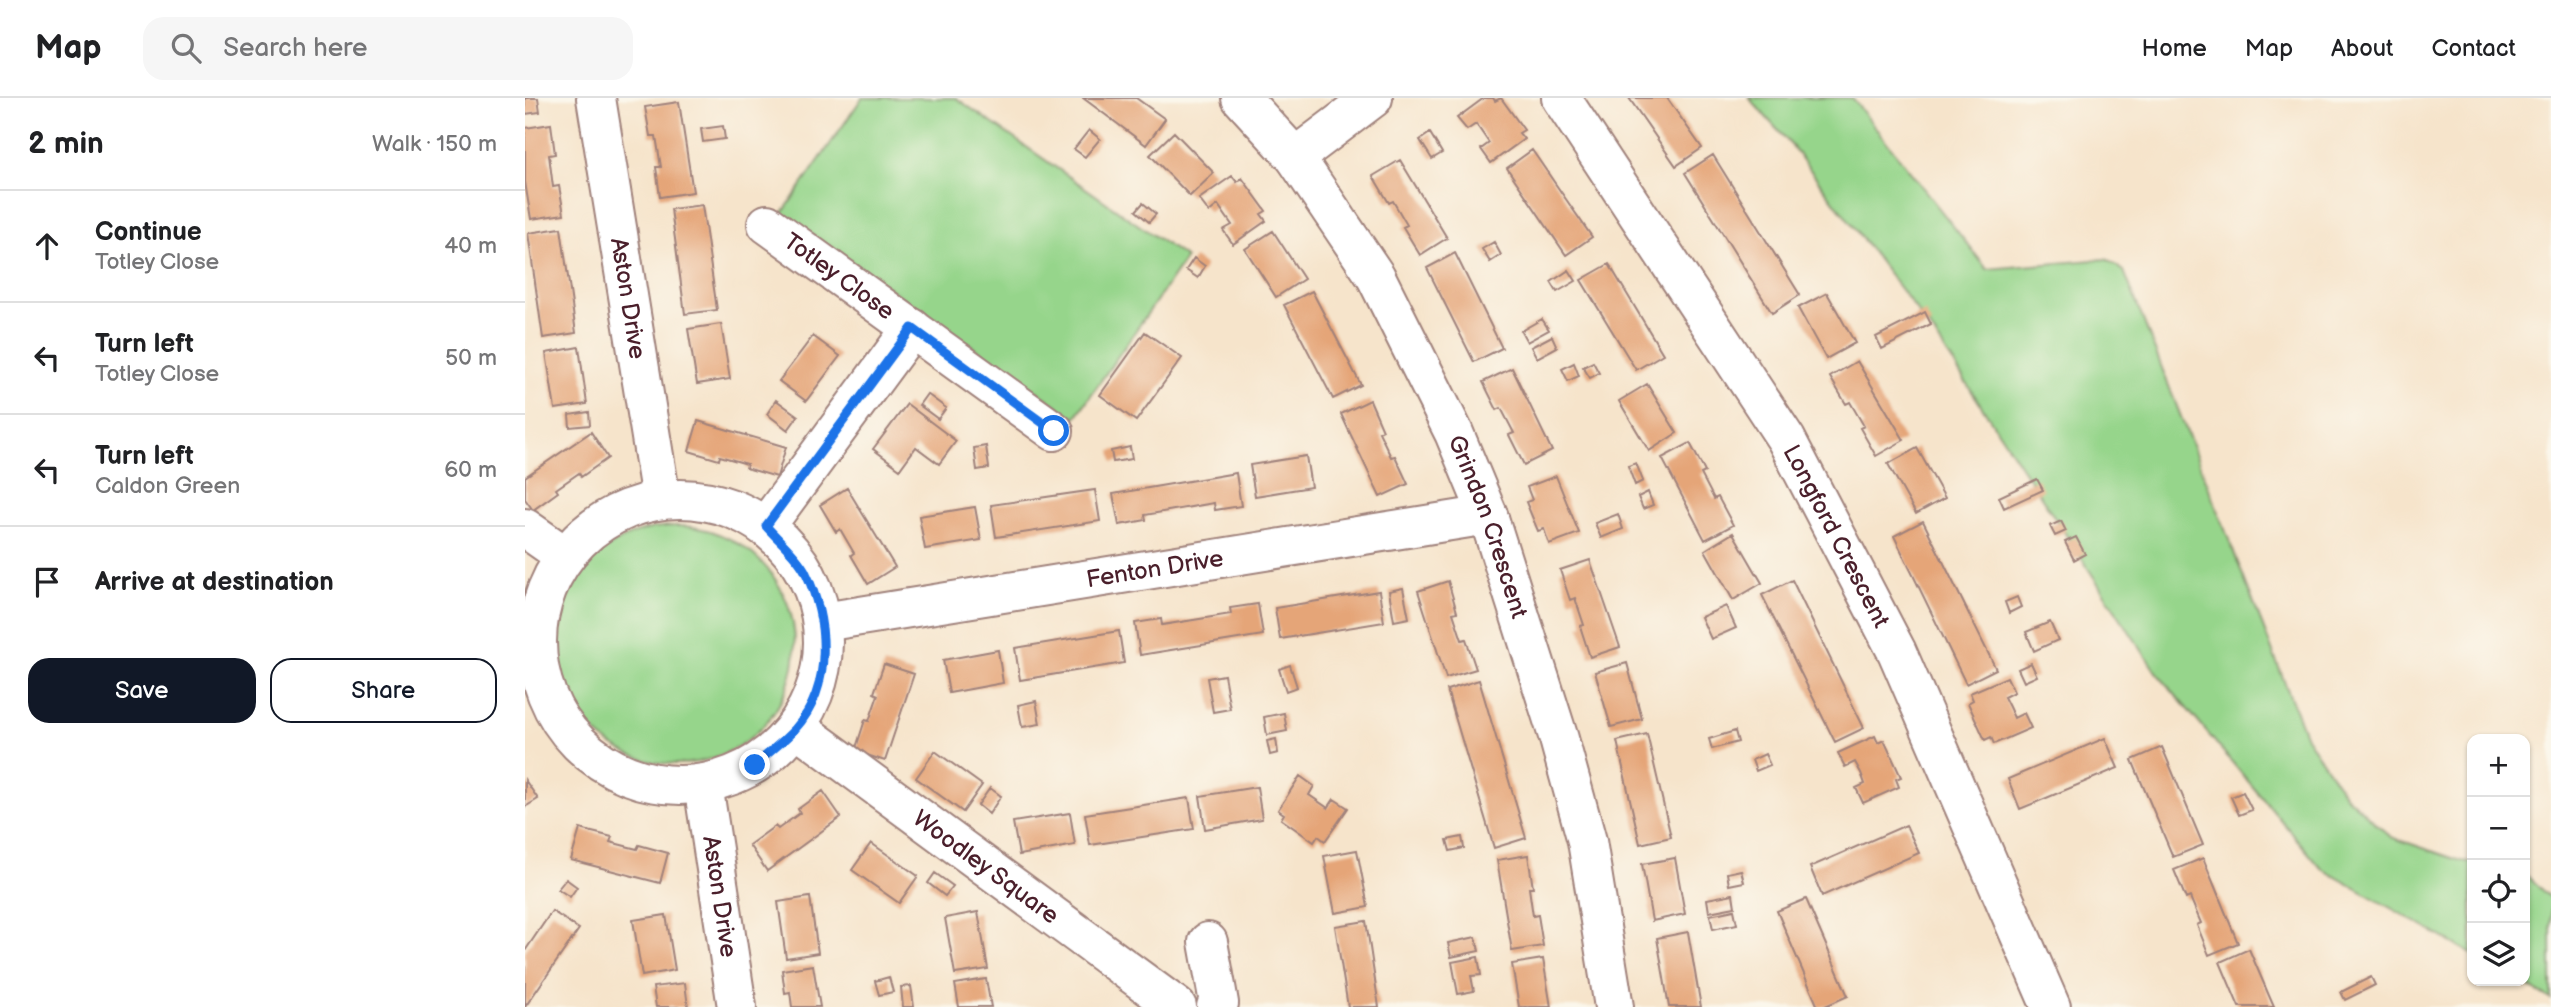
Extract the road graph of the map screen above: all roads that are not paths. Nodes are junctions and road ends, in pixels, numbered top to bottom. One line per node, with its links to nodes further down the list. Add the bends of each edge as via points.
1 (596, 98): 9 (street, Aston Drive)
2 (1241, 98): 5 (street, Grindon Crescent)
3 (1373, 98): 5 (street)
4 (1561, 98): 23 (street, Longford Crescent, via 1792,451 1897,652)
5 (1295, 157): 10 (street, Grindon Crescent, via 1376,277 1454,433)
6 (767, 224): 7 (street, Totley Close)
7 (912, 328): 8 (street, Totley Close); 11 (street, Totley Close)
8 (1054, 431)
9 (661, 499): 11 (street, via 716,503); 13 (street, via 624,509 591,529)
10 (1488, 516): 14 (street, Fenton Drive); 22 (street, Grindon Crescent, via 1587,841)
11 (766, 526): 14 (street, via 804,569)
12 (525, 528): 13 (street)
13 (565, 556): 15 (street, via 546,589)
14 (823, 622): 16 (street, via 820,677 811,704)
15 (531, 664): 17 (street, via 571,736 601,762 633,778 667,786)
16 (796, 727): 17 (street, via 755,765); 20 (street, Woodley Square)
17 (703, 784): 19 (street, Aston Drive)
18 (1208, 942): 21 (street)
19 (737, 1007)
20 (1177, 1007)
21 (1216, 1007)
22 (1614, 1007)
23 (2051, 1007)

